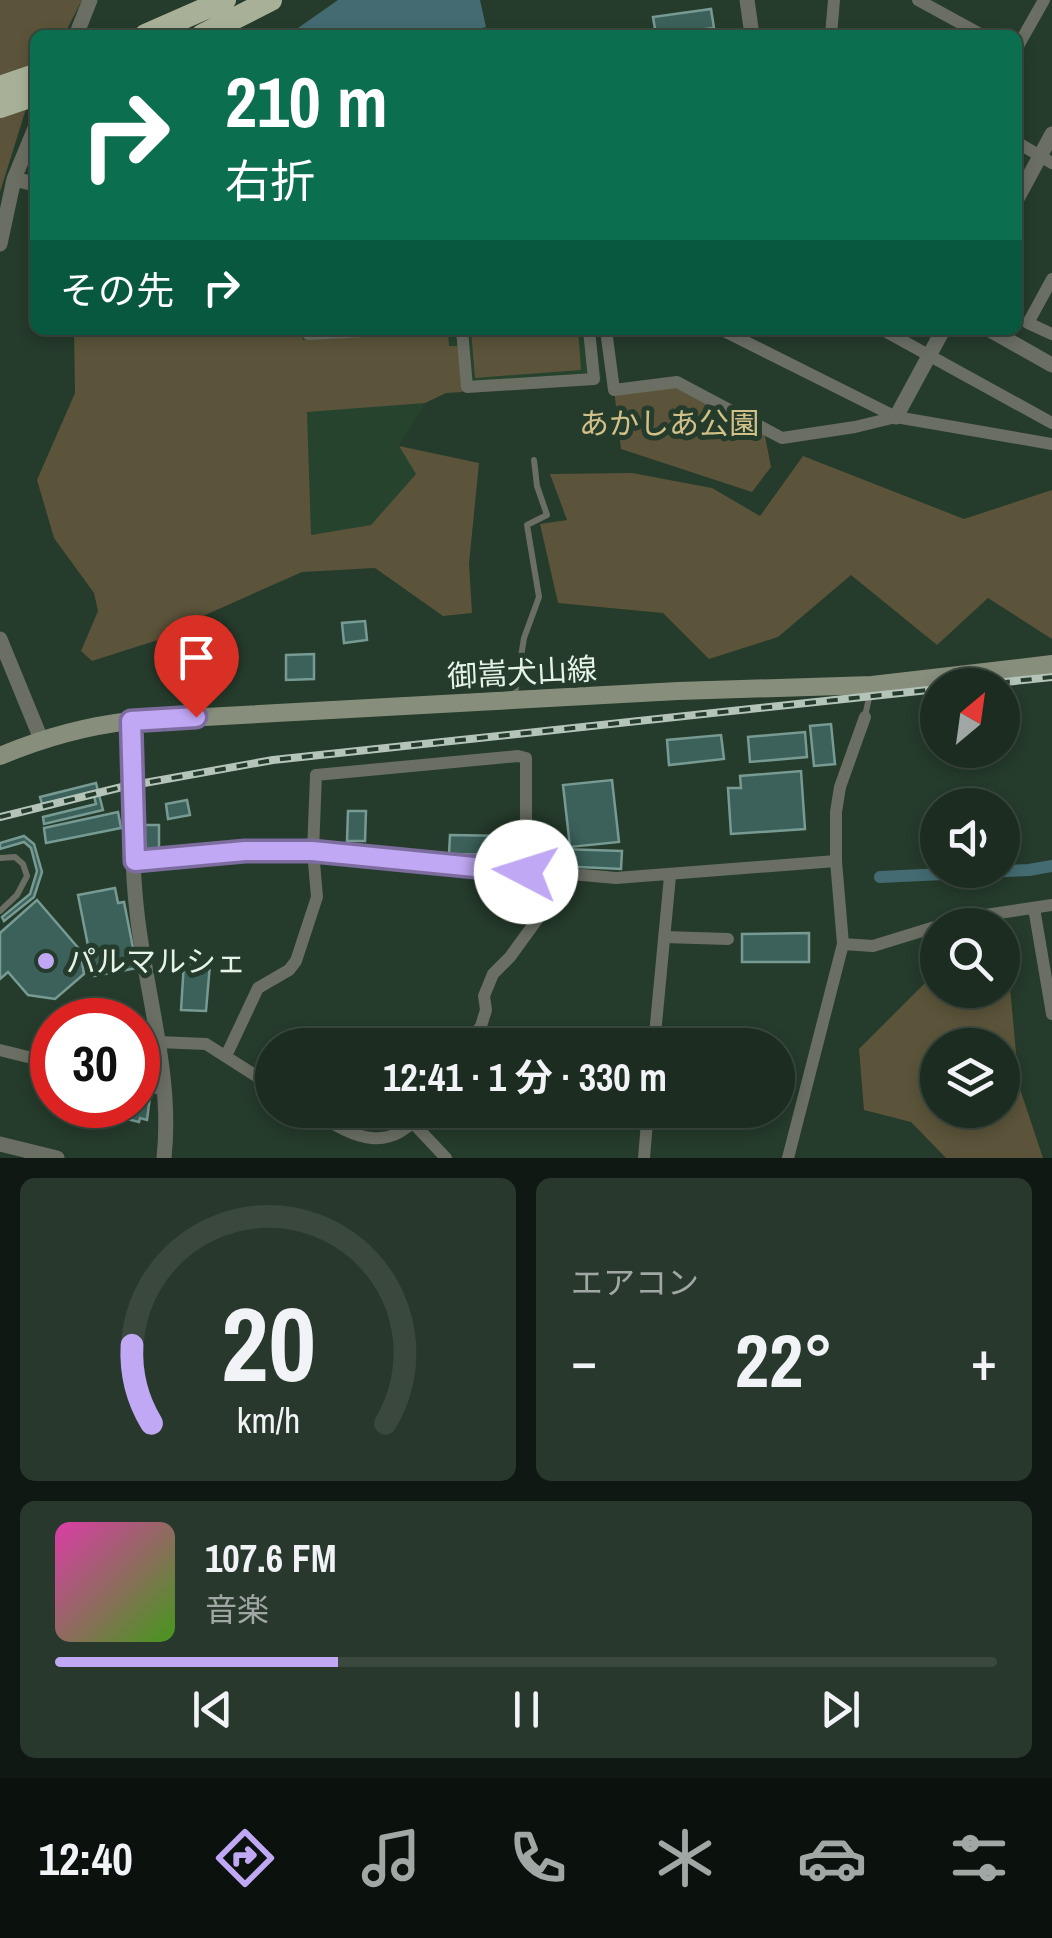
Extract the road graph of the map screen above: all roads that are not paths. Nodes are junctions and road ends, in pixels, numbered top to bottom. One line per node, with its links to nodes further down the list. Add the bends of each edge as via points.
1 (90, 0): 8 (street)
2 (225, 0): 9 (highway)
3 (271, 0): 10 (highway)
4 (746, 0): 11 (street)
5 (834, 0): 12 (street)
6 (918, 0): 13 (street)
7 (1044, 0): 14 (street)
8 (78, 30)
9 (156, 30)
10 (212, 30)
11 (751, 30)
12 (831, 30)
13 (973, 30)
14 (1022, 39)
15 (30, 76): 16 (highway)
16 (0, 87)
17 (30, 97): 18 (highway)
18 (0, 107)
19 (1052, 134): 22 (street)
20 (30, 140): 23 (street)
21 (1022, 145): 22 (street)
22 (1046, 159): 25 (street)
23 (14, 178): 24 (street); 26 (street)
24 (30, 183)
25 (1022, 192)
26 (0, 244)
27 (1052, 278): 28 (street, via 1028,323)
28 (1052, 334)
29 (463, 335): 30 (street, via 468,387 594,379)
30 (590, 335)
31 (607, 335): 38 (street, via 614,390 678,382 782,438)
32 (732, 335): 38 (street)
33 (892, 335): 36 (street)
34 (940, 335): 36 (street)
35 (999, 335): 37 (street)
36 (928, 355): 38 (street); 39 (street)
37 (1052, 365)
38 (896, 417): 40 (street)
39 (1052, 423)
40 (1052, 444)
41 (534, 460): 45 (lane, via 547,515 526,526 539,597)
42 (0, 639): 48 (street)
43 (1052, 664): 44 (main road, 御嵩犬山線)
44 (872, 685): 45 (main road, 御嵩犬山線); 46 (lane)
45 (514, 700): 47 (main road, 御嵩犬山線)
46 (865, 717): 53 (street, via 840,787)
47 (131, 721): 48 (main road, 御嵩犬山線); 52 (street)
48 (42, 739): 49 (main road, 御嵩犬山線)
49 (0, 756)
50 (312, 851): 52 (street); 54 (street); 54 (street, via 316,775 518,756 526,758); 71 (street, via 317,896 296,961 258,988)
51 (0, 858): 59 (lane, via 16,857 27,876)
52 (135, 861): 65 (street)
53 (836, 861): 55 (street); 63 (street)
54 (526, 872): 55 (street); 67 (street, via 539,917 493,974)
55 (670, 876): 61 (street)
56 (1052, 906): 57 (street)
57 (1034, 908): 58 (street); 64 (street)
58 (1020, 910)
59 (0, 911)
60 (920, 932): 63 (street, via 873,946)
61 (664, 936): 62 (street); 68 (street)
62 (728, 940)
63 (843, 944): 86 (street)
64 (1050, 990): 66 (street)
65 (151, 998)
66 (1052, 1014)
67 (480, 1028)
68 (656, 1028)
69 (160, 1042): 71 (street, via 206,1044)
70 (0, 1050): 72 (street)
71 (226, 1056): 74 (street)
72 (30, 1058)
73 (160, 1058): 76 (street)
74 (255, 1075)
75 (160, 1089): 76 (street)
76 (164, 1090): 83 (street)
77 (342, 1128): 78 (street, via 370,1143)
78 (407, 1128)
79 (418, 1128): 84 (street)
80 (646, 1128): 85 (street)
81 (0, 1144): 82 (street)
82 (47, 1157)
83 (164, 1158)
84 (446, 1158)
85 (644, 1158)
86 (788, 1158)

